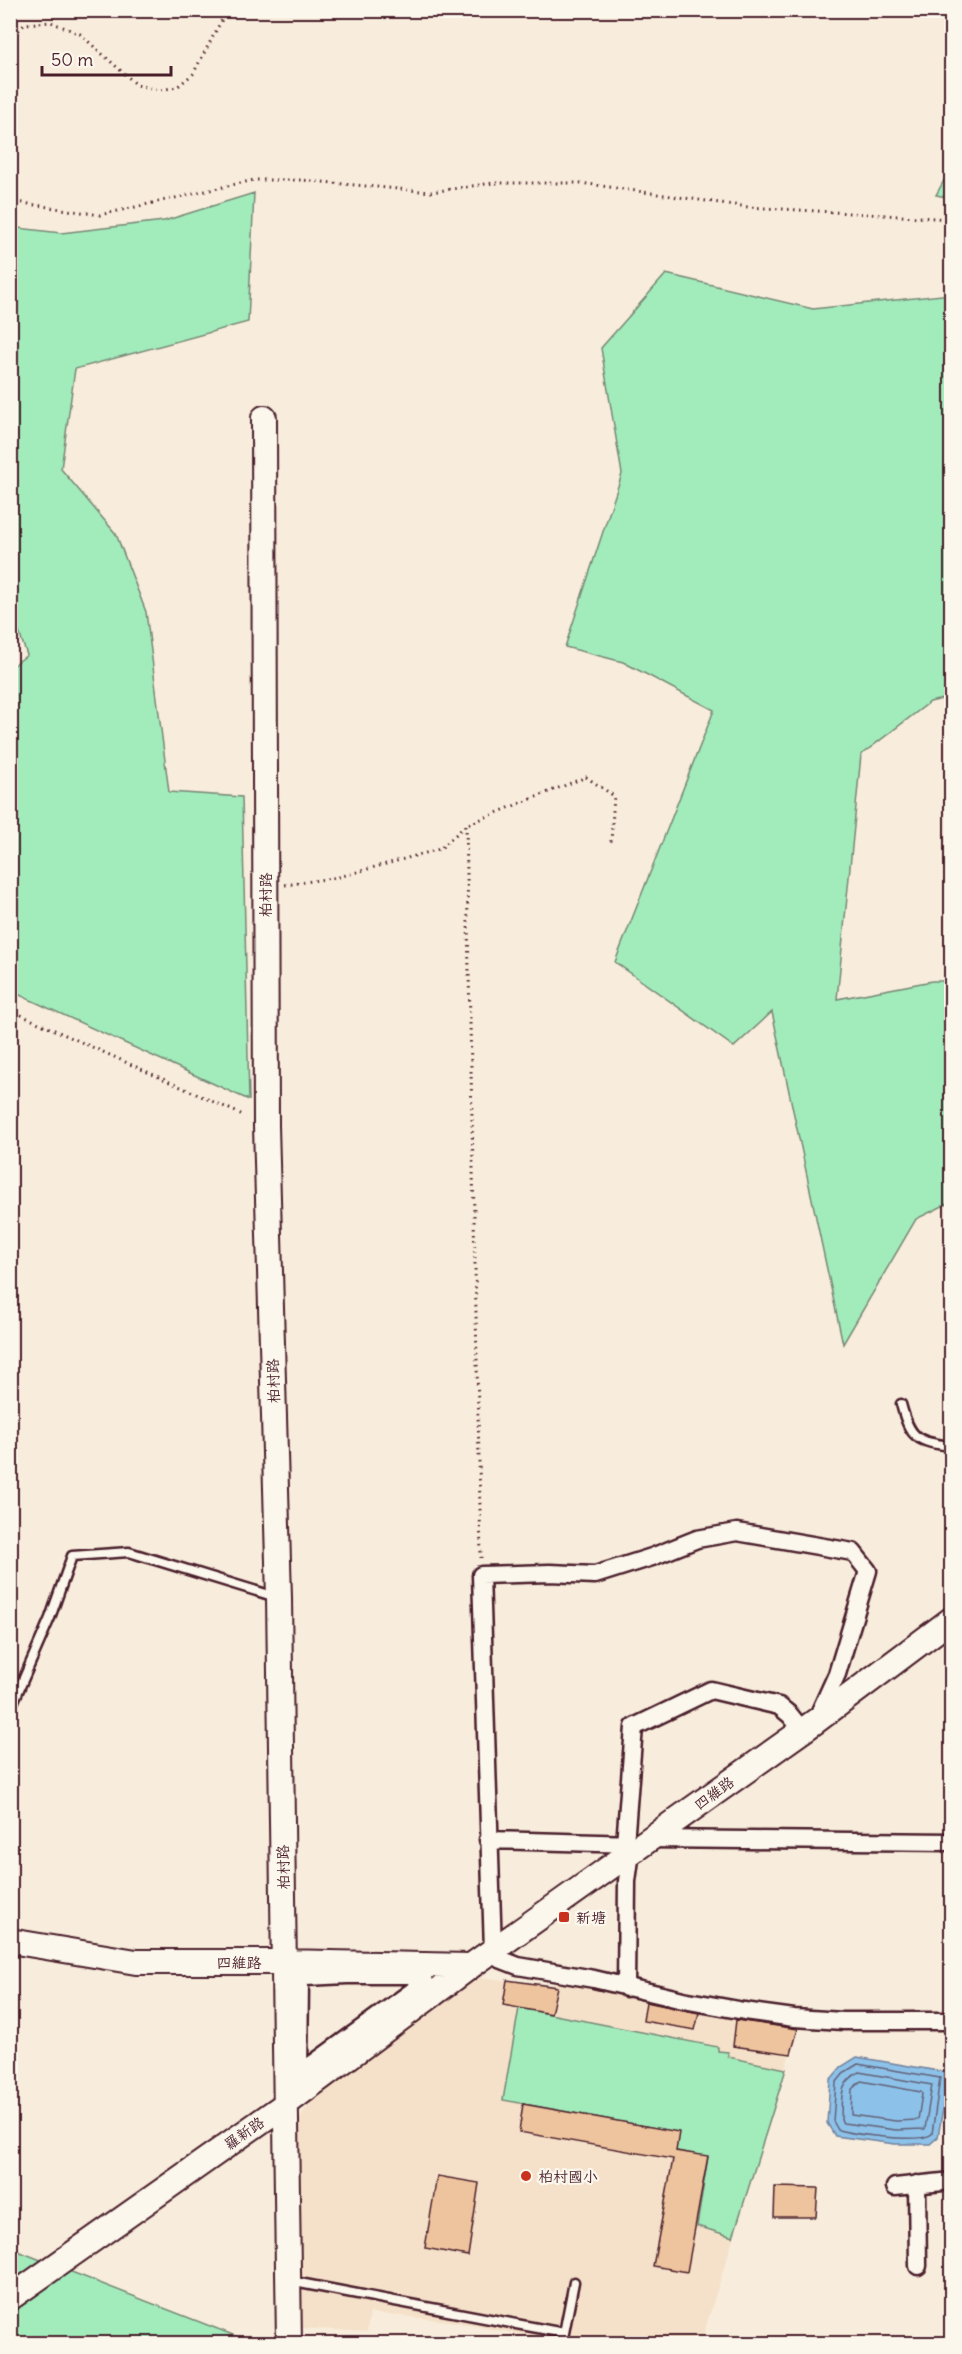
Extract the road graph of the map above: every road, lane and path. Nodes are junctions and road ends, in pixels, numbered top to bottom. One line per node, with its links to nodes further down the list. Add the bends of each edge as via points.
1 (227, 10): 2 (path, via 193,74 177,87 160,90 137,85 80,34 51,22 25,24)
2 (10, 39)
3 (10, 201): 4 (path, via 99,215 254,180 301,180 431,192 493,183 581,183 748,207)
4 (951, 219)
5 (264, 418): 8 (street, 柏村路)
6 (466, 825): 7 (path, via 586,777 614,796); 8 (path, via 440,849 339,877); 13 (path)
7 (611, 842)
8 (265, 888): 10 (street, 柏村路)
9 (10, 1010): 10 (path)
10 (266, 1126): 14 (street, 柏村路)
11 (901, 1404): 12 (lane, via 907,1427 916,1437)
12 (951, 1446)
13 (482, 1575): 17 (street, via 594,1575 697,1539 737,1532 853,1552 868,1571 837,1674); 18 (street)
14 (279, 1598): 16 (lane, via 129,1552 72,1556); 23 (street, 柏村路)
15 (951, 1619): 17 (street, 四維路)
16 (10, 1710)
17 (809, 1726): 20 (street, 四維路); 20 (street, via 779,1706 711,1690 634,1727)
18 (488, 1840): 20 (street); 22 (street)
19 (951, 1842): 20 (street)
20 (637, 1845): 22 (street, 四維路); 24 (street, via 627,1881)
21 (10, 1941): 23 (street, 四維路, via 136,1962)
22 (481, 1958): 23 (street, 四維路); 24 (street); 27 (street, 羅新路)
23 (284, 1962): 27 (street, 柏村路)
24 (626, 1988): 25 (street, via 794,2018)
25 (951, 2021)
26 (298, 2071): 26 (street, via 300,1980 336,1975 423,1976 425,1982 420,1987 302,2073)
27 (287, 2103): 32 (street, 柏村路); 34 (street, 羅新路)
28 (951, 2181): 29 (street)
29 (917, 2184): 30 (street); 31 (street)
30 (895, 2187)
31 (918, 2266)
32 (289, 2281): 35 (lane); 36 (street, 柏村路)
33 (574, 2282): 35 (lane)
34 (10, 2298)
35 (564, 2333): 37 (lane)
36 (289, 2343)
37 (562, 2343)

